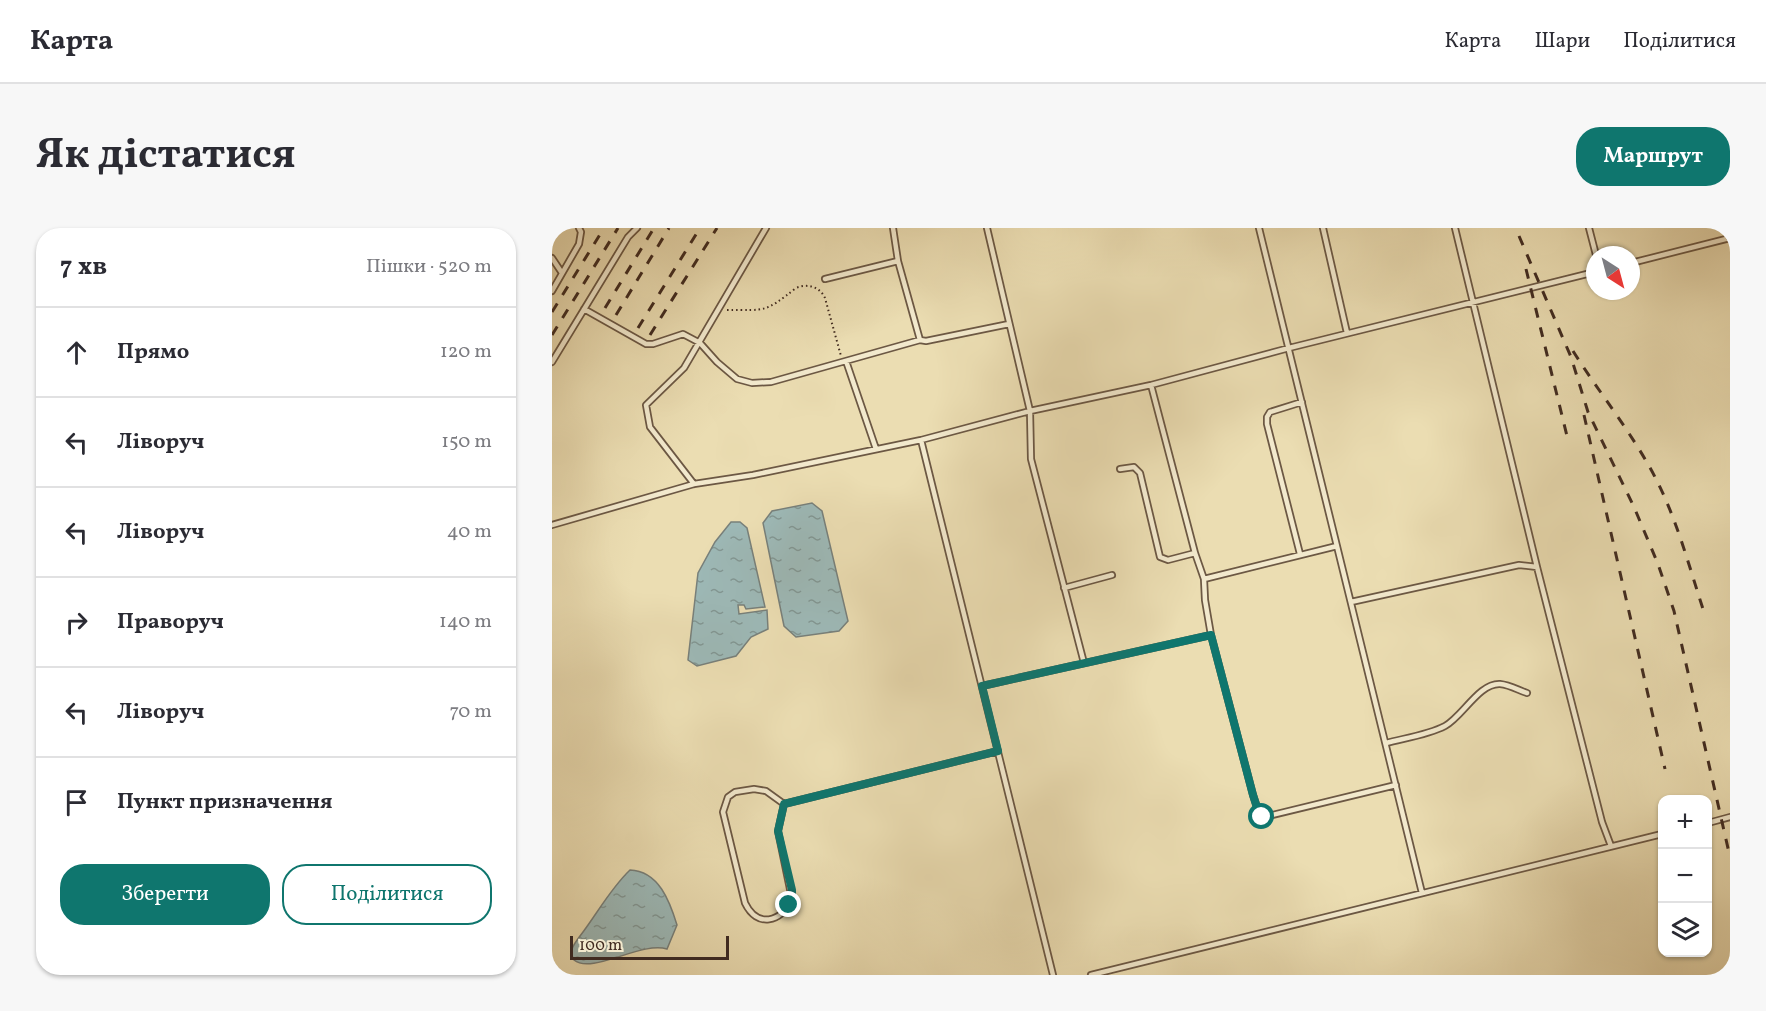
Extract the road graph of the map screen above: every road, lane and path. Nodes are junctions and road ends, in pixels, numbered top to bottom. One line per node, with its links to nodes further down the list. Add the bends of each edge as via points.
1 (579, 228): 15 (lane, via 579,244)
2 (637, 228): 20 (lane)
3 (766, 228): 21 (lane)
4 (893, 228): 13 (lane)
5 (987, 228): 22 (lane)
6 (1259, 228): 26 (lane)
7 (1323, 228): 23 (lane)
8 (1455, 228): 19 (lane)
9 (1589, 228): 11 (lane)
10 (1730, 238): 14 (lane)
11 (1594, 246)
12 (552, 258): 15 (lane)
13 (898, 261): 17 (lane); 24 (lane)
14 (1640, 261)
15 (562, 273): 18 (lane)
16 (1586, 274): 19 (lane)
17 (825, 279)
18 (552, 291)
19 (1473, 302): 23 (lane); 40 (lane)
20 (584, 309): 25 (lane, via 646,344 683,334); 28 (lane)
21 (718, 310): 25 (lane); 27 (path, via 762,310 796,288 813,287 825,298 840,356)
22 (1009, 324): 24 (lane); 31 (lane)
23 (1347, 333): 26 (lane)
24 (920, 340): 27 (lane)
25 (699, 343): 27 (lane, via 737,379 752,383 771,382); 35 (lane, via 684,368 646,405 650,428)
26 (1289, 348): 29 (lane); 30 (lane)
27 (846, 361): 33 (lane)
28 (552, 362)
29 (1151, 385): 31 (lane); 38 (lane)
30 (1302, 402): 37 (lane); 39 (lane, via 1270,412 1267,417)
31 (1030, 411): 32 (lane); 43 (lane, via 1031,459)
32 (921, 440): 33 (lane); 47 (lane)
33 (876, 449): 35 (lane)
34 (1120, 469): 38 (lane, via 1134,467 1140,473 1160,557 1168,560)
35 (694, 484): 36 (lane)
36 (552, 525)
37 (1337, 546): 39 (lane); 44 (lane)
38 (1195, 553): 42 (lane)
39 (1300, 554): 42 (lane)
40 (1537, 567): 44 (lane, via 1519,565); 56 (lane)
41 (1112, 575): 43 (lane)
42 (1204, 579): 45 (lane)
43 (1064, 588): 46 (lane)
44 (1351, 602): 49 (lane)
45 (1211, 635): 46 (lane); 51 (lane, via 1260,816)
46 (1084, 663): 47 (lane)
47 (982, 686): 50 (lane)
48 (1527, 693): 49 (lane, via 1508,685 1491,686 1445,726)
49 (1386, 743): 51 (lane)
50 (998, 751): 52 (lane); 58 (lane)
51 (1396, 785): 57 (lane)
52 (784, 804): 52 (lane, via 766,791 745,790 728,797 723,812 745,903 762,920 785,911 792,899 778,831)
53 (1730, 817): 54 (lane)
54 (1712, 822)
55 (1658, 835): 56 (lane)
56 (1611, 846): 57 (lane)
57 (1422, 893): 59 (lane)
58 (1053, 975)
59 (1091, 975)

